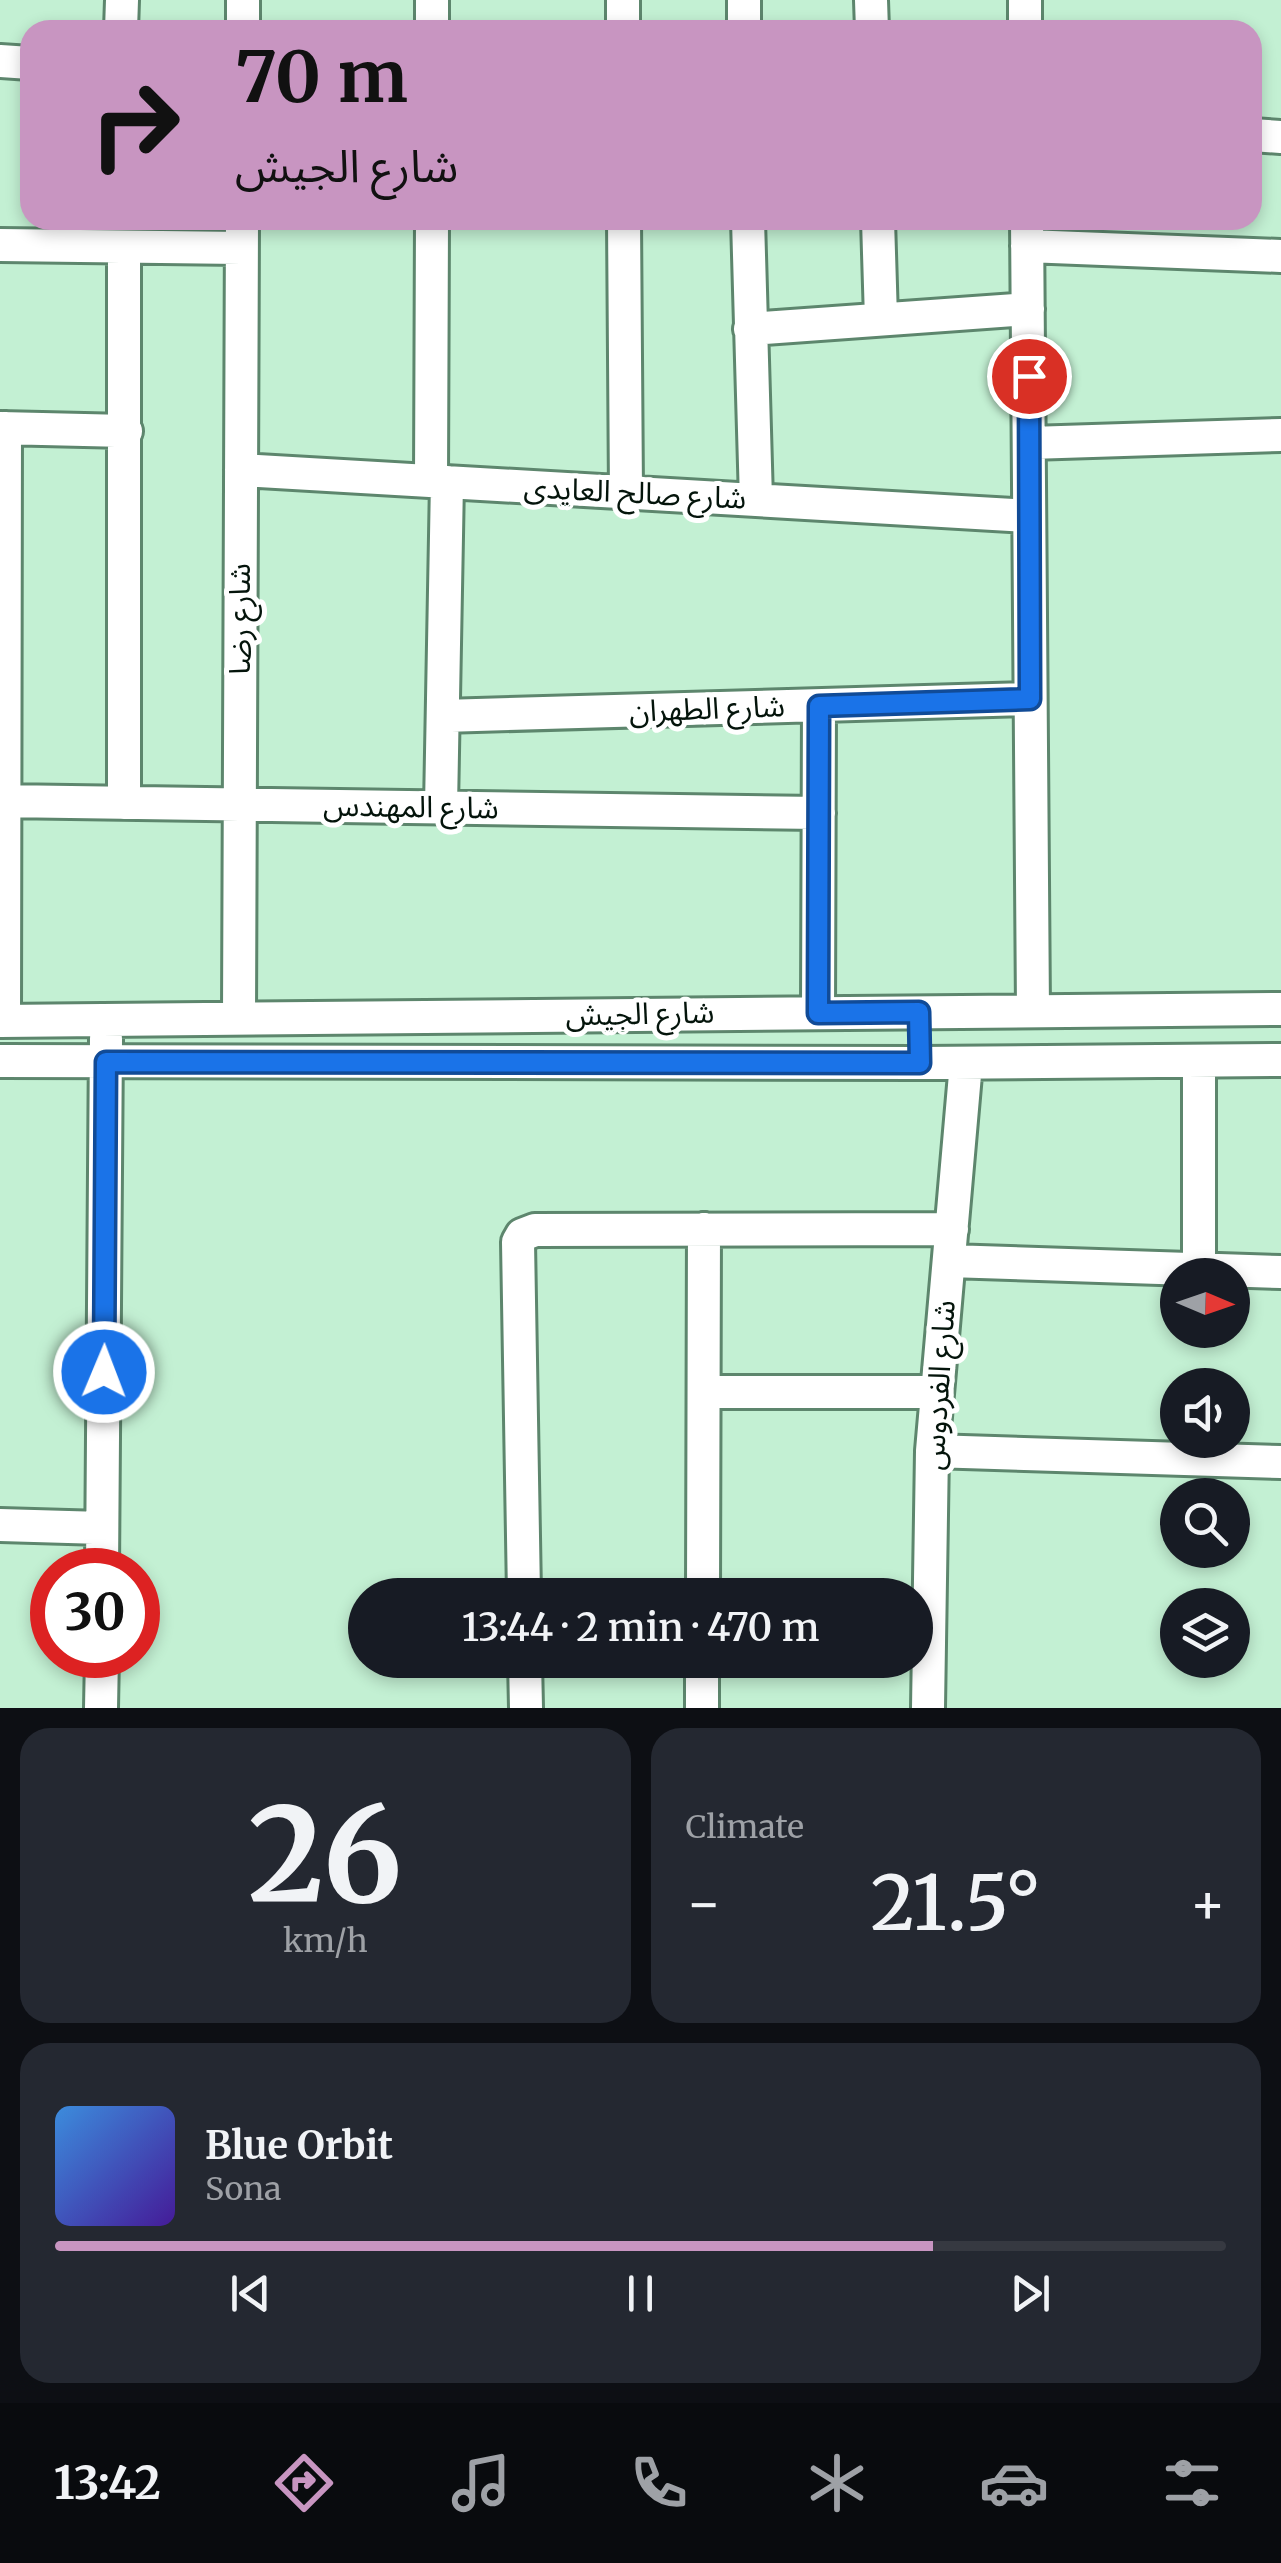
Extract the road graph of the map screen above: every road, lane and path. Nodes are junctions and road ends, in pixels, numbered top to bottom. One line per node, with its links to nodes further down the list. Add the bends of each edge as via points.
1 (432, 230): 18 (street)
2 (624, 230): 19 (street)
3 (748, 230): 12 (street)
4 (878, 230): 11 (street)
5 (1027, 233): 9 (street); 10 (street)
6 (242, 234): 8 (street); 17 (street, شارع رضا)
7 (0, 246): 8 (street)
8 (124, 246): 14 (street)
9 (1281, 256)
10 (1028, 309): 11 (street); 16 (street)
11 (881, 320): 12 (street)
12 (750, 329): 20 (street)
13 (2, 428): 14 (street); 25 (street)
14 (126, 431): 26 (street)
15 (1281, 435): 16 (street)
16 (1030, 443): 21 (street)
17 (241, 470): 18 (street, شارع صالح العايدى); 27 (street, شارع رضا)
18 (439, 482): 19 (street, شارع صالح العايدى); 24 (street)
19 (626, 492): 20 (street, شارع صالح العايدى)
20 (756, 500): 21 (street, شارع صالح العايدى)
21 (1029, 516): 22 (street)
22 (1030, 699): 23 (street, شارع الطهران); 31 (street)
23 (819, 706): 24 (street, شارع الطهران); 29 (street)
24 (443, 716): 28 (street)
25 (4, 801): 26 (street, شارع المهندس); 36 (street)
26 (124, 802): 27 (street, شارع المهندس)
27 (240, 804): 28 (street, شارع المهندس); 34 (street, شارع رضا)
28 (441, 807): 29 (street, شارع المهندس)
29 (819, 813): 33 (street)
30 (1281, 1009): 31 (street, شارع الجيش)
31 (1033, 1011): 32 (street, شارع الجيش)
32 (919, 1012): 33 (street, شارع الجيش); 42 (street)
33 (818, 1013): 34 (street, شارع الجيش)
34 (239, 1018): 35 (street, شارع الجيش)
35 (106, 1020): 36 (street, شارع الجيش); 40 (street)
36 (2, 1021)
37 (1281, 1060): 39 (street, شارع الجيش)
38 (0, 1061): 40 (street, شارع الجيش)
39 (1199, 1061): 41 (street, شارع الجيش); 45 (street)
40 (106, 1062): 42 (street, شارع الجيش); 54 (street)
41 (966, 1062): 42 (street, شارع الجيش); 44 (street, شارع الفردوس)
42 (920, 1063)
43 (704, 1229): 44 (street); 49 (street); 56 (street, via 536,1230 518,1242)
44 (951, 1245): 46 (street); 50 (street, شارع الفردوس)
45 (1199, 1258)
46 (1160, 1266)
47 (1250, 1271): 48 (street)
48 (1281, 1272)
49 (704, 1392): 50 (street); 57 (street)
50 (937, 1392): 51 (street, شارع الفردوس)
51 (932, 1450): 52 (street); 64 (street, شارع الفردوس)
52 (1281, 1462)
53 (0, 1525): 54 (street)
54 (102, 1528): 55 (street)
55 (102, 1548)
56 (524, 1578)
57 (703, 1578)
58 (102, 1678): 61 (street)
59 (525, 1678): 62 (street)
60 (702, 1678): 63 (street)
61 (102, 1708)
62 (526, 1708)
63 (702, 1708)
64 (928, 1708)

